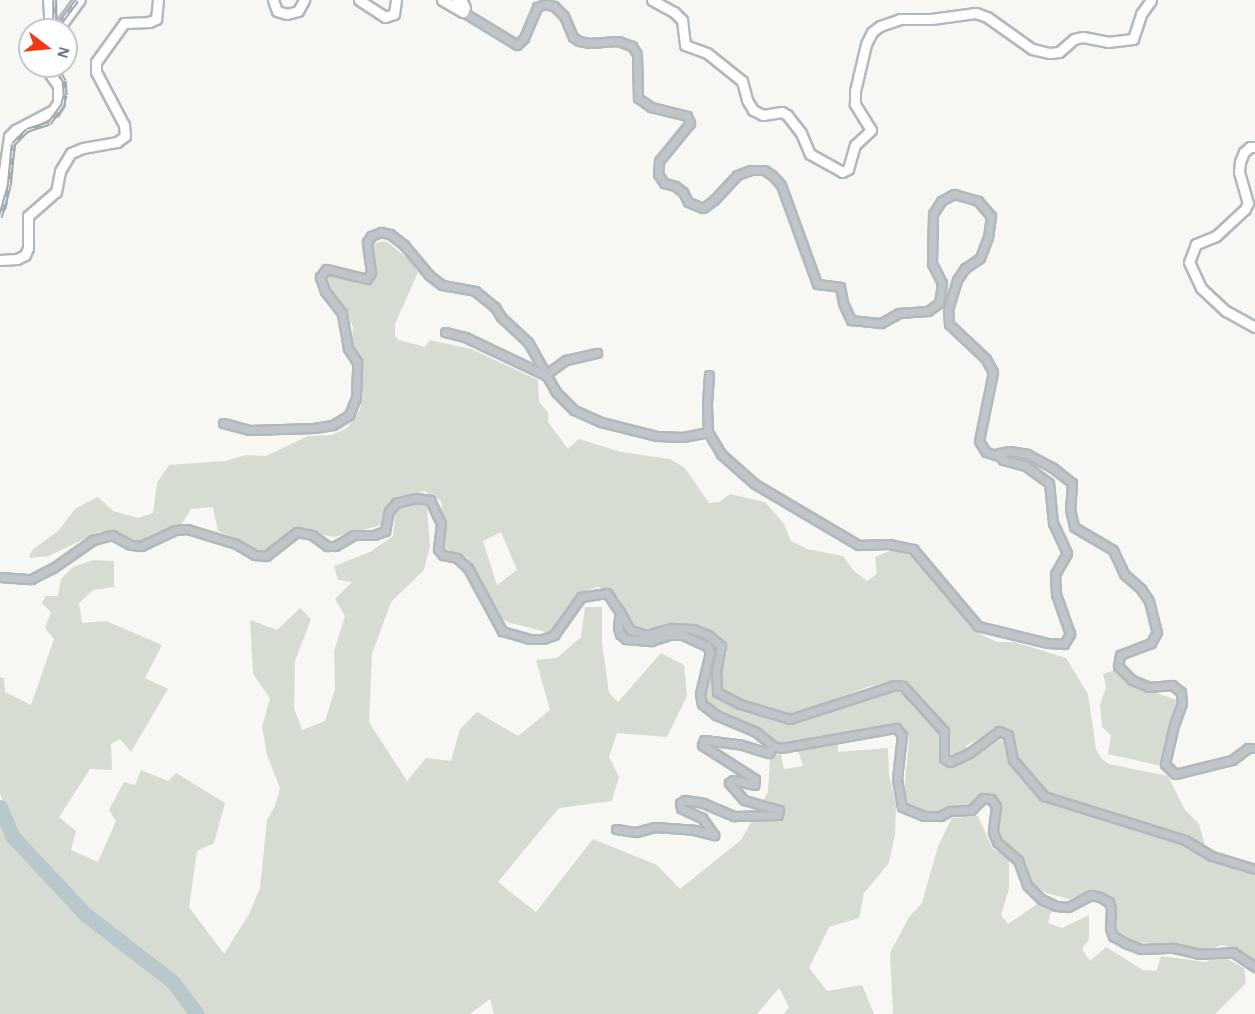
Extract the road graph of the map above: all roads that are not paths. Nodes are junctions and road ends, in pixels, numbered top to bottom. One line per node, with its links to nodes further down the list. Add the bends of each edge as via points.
1 (49, 0): 13 (main road)
2 (80, 0): 14 (main road)
3 (158, 0): 18 (main road, via 156,19 124,23 96,62 96,72 124,124 125,136 117,142 71,153 60,171 56,192 28,216 25,255 16,260)
4 (273, 0): 5 (main road, via 278,10 287,14 298,11)
5 (304, 0)
6 (359, 0): 7 (main road, via 385,17 394,15)
7 (396, 0)
8 (442, 0): 12 (main road)
9 (457, 0): 12 (main road, via 464,3)
10 (651, 0): 11 (main road, via 682,20 685,45 707,53 742,81 753,110 763,115 787,115 810,154 842,172 848,169 855,146 871,130 855,104 855,91 866,44 880,26 900,19 931,20 976,13 1032,49 1050,53 1059,52 1074,39 1083,37 1108,42 1132,39)
11 (1151, 0)
12 (462, 12): 26 (street, via 517,45 537,7 545,4 554,6 564,16 573,37 579,41 618,41 632,46 637,54 638,98 651,107 687,116 690,123 659,161 658,174 664,183 683,192 695,207 703,208 736,175 764,170 772,175 781,185 817,284 840,287 851,320 881,323 899,313 928,311 939,303 942,284 932,263 933,214 941,201 954,194 978,201 991,216 988,237 980,258 965,268 957,280 948,309 949,324 986,359 993,372 978,441 986,452)
13 (50, 18)
14 (67, 18)
15 (53, 78): 17 (main road, via 59,86 59,104 54,111 10,137)
16 (1255, 147): 19 (main road, via 1244,152 1240,162 1248,203 1245,209 1216,236 1196,244 1190,262 1201,288 1226,311)
17 (0, 205)
18 (0, 260)
19 (1255, 327)
20 (445, 332): 22 (street, via 473,340)
21 (597, 353): 22 (street, via 566,360)
22 (545, 375): 24 (street, via 528,342 495,307 475,291 442,285 404,245 381,232 367,242 371,272 367,279 326,269 320,277 325,291 342,313 348,348 357,362 356,398 349,415 333,425 314,428 249,430); 25 (street, via 574,410 601,422 657,436 683,437)
23 (709, 375): 25 (street)
24 (223, 423)
25 (708, 432): 26 (street, via 721,454 755,484 858,545 890,544 913,549 978,626 1064,644 1070,634 1056,594 1055,574 1067,553 1053,523 1048,483 1026,466)
26 (1001, 457): 30 (street, via 999,453 1009,451 1027,454 1072,483 1070,509 1074,527 1113,550 1124,574 1149,601 1157,632 1151,643 1120,655 1118,666 1132,680 1149,687 1172,685 1181,692 1182,703 1165,764 1175,774 1232,760 1248,748)
27 (0, 577): 28 (street, via 31,579 93,540 112,535 141,546 175,530 187,529 266,556 297,532 335,546 354,535 385,531 389,511 396,503 416,498 430,500 437,510 441,524 438,549 468,568 502,631 530,639 554,635 575,603 595,593 607,593)
28 (621, 612): 29 (street, via 618,627 626,639 651,641 683,635 707,646 710,652 702,684 702,704 724,720 756,732); 32 (street, via 630,630 646,635 673,628 693,629 721,645 717,692 740,704 790,719 903,686 944,731 944,758 950,762 999,731 1008,735 1012,760 1044,796 1185,840 1212,856)
29 (773, 746): 31 (street, via 769,753 739,744 704,740 702,744 755,779 754,785 733,780 729,783 744,800 779,810 778,815 734,816 685,800 680,802 681,808 702,818 714,835 655,827 636,832); 33 (street, via 781,748 896,728 902,735 897,779 902,807 924,816 940,816 950,811 971,810 983,798 990,799 996,806 993,832 997,842 1018,860 1027,885 1041,899 1068,907 1091,896 1100,897 1109,902 1113,936 1125,943 1141,949 1174,948 1199,954 1233,952)
30 (1255, 748)
31 (616, 829)
32 (1255, 869)
33 (1255, 967)

